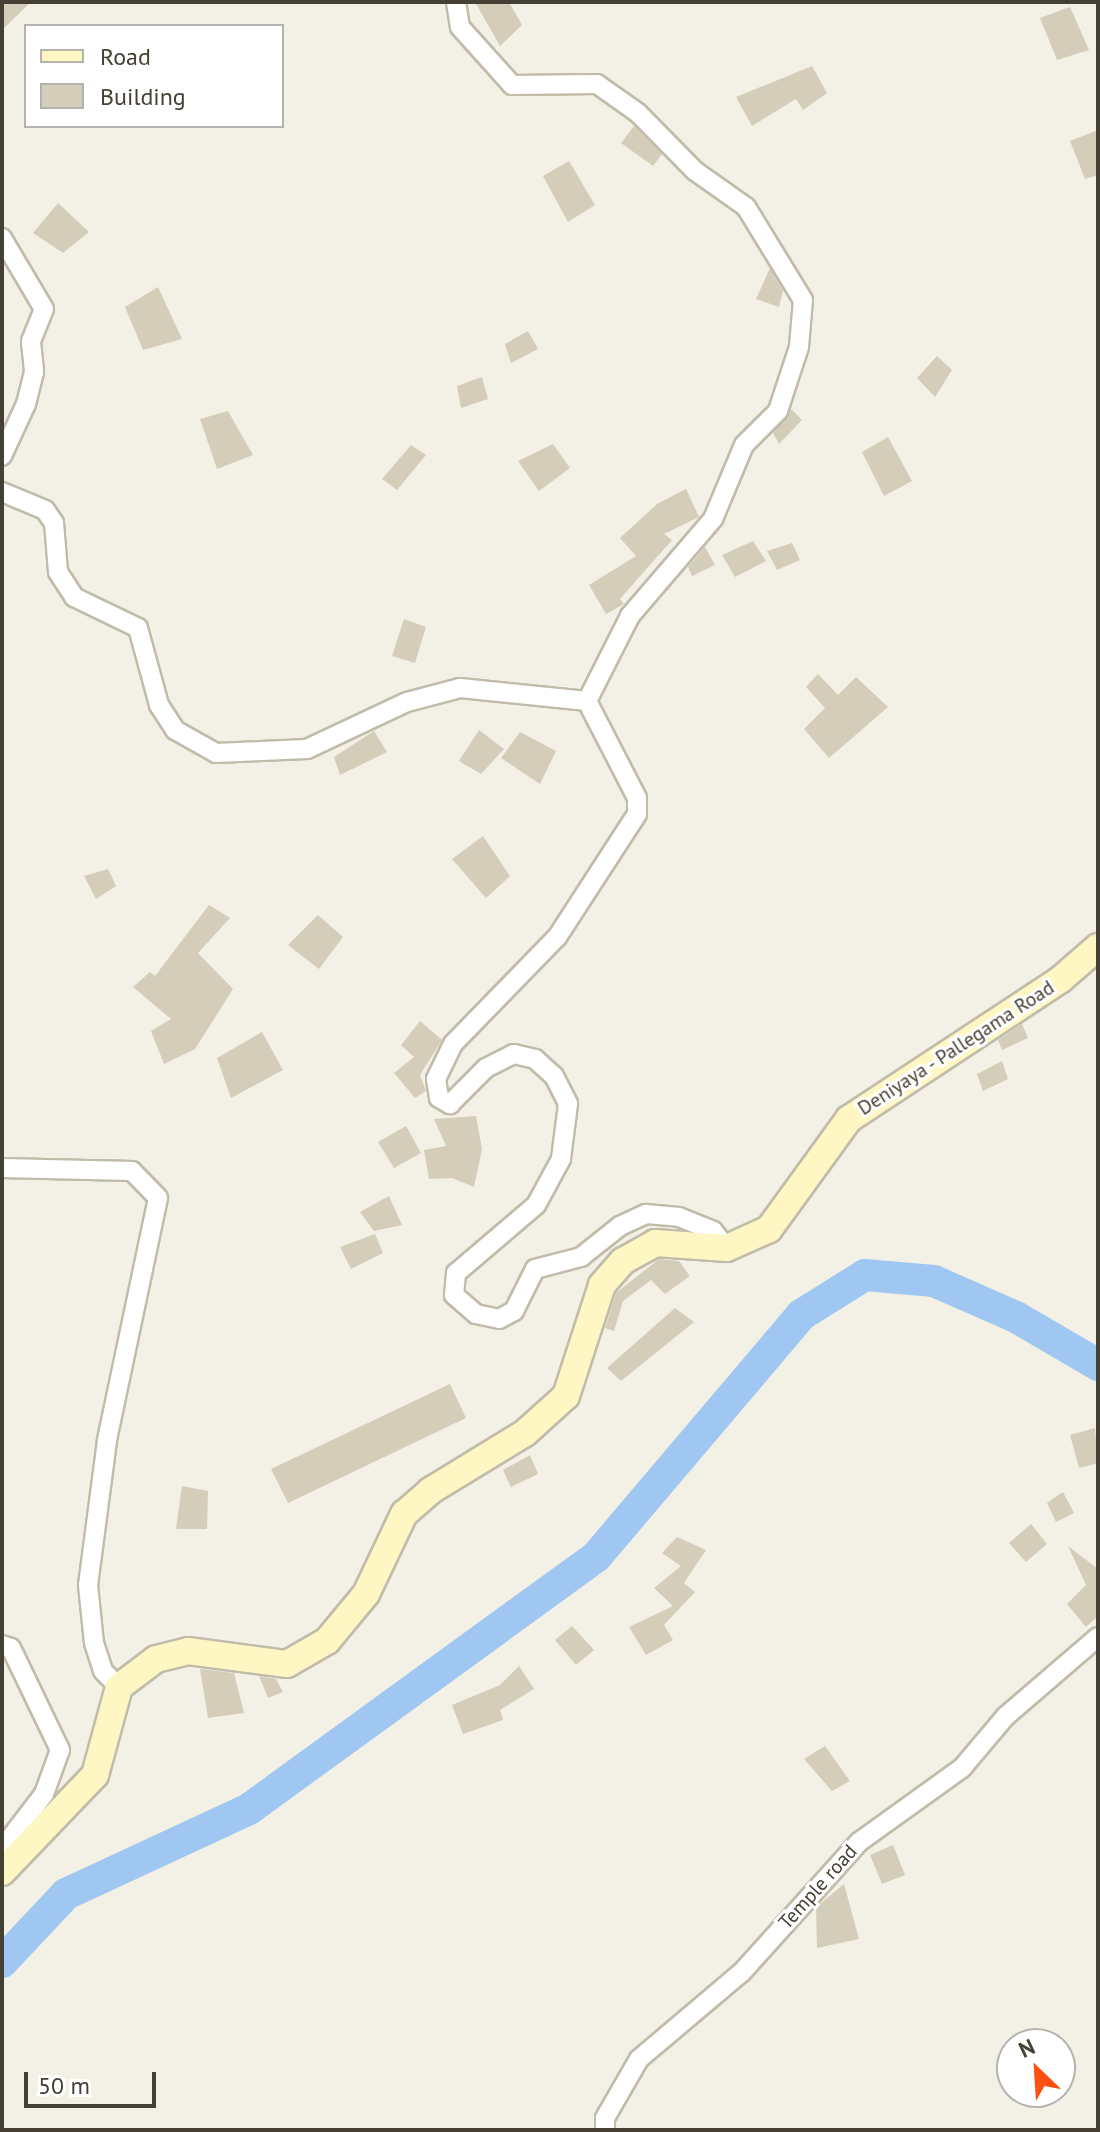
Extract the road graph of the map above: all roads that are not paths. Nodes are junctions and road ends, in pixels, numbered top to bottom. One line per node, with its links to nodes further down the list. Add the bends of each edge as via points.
1 (456, 2): 5 (street, via 460,27 512,85 597,84 638,113 695,171 746,207 803,300 799,347 778,411 744,445 713,519 630,616)
2 (2, 238): 3 (street, via 44,309 31,342 34,372 26,404)
3 (2, 456)
4 (2, 492): 5 (street, via 45,510 54,523 58,572 74,597 138,628 175,730 216,753 307,749 407,702 460,688)
5 (587, 701): 9 (street, via 637,798 637,814 557,937 453,1044 436,1079 439,1098 450,1104 486,1068 514,1054 535,1059 554,1076 568,1104 561,1159 536,1205 456,1273 454,1295 476,1314 499,1319 514,1311 535,1269 581,1257 620,1226 646,1214 679,1217 713,1231)
6 (1098, 947): 9 (main road, Deniyaya - Pallegama Road, via 1061,979 849,1119 769,1229)
7 (2, 1152): 8 (street)
8 (9, 1167): 12 (street, via 132,1171 158,1198 107,1441 88,1585 94,1643 103,1671)
9 (727, 1248): 12 (main road, Deniyaya - Pallegama Road, via 655,1243 623,1261 602,1285 566,1396 525,1433 441,1484 404,1514 366,1594 327,1641 287,1664 188,1651 156,1659)
10 (1098, 1637): 15 (street, Temple road, via 1006,1716 962,1768 859,1842 742,1972 639,2059 605,2118)
11 (2, 1645): 13 (street, via 11,1648 60,1750 44,1794)
12 (119, 1687): 14 (main road, via 95,1775)
13 (2, 1849)
14 (2, 1872)
15 (605, 2130)

